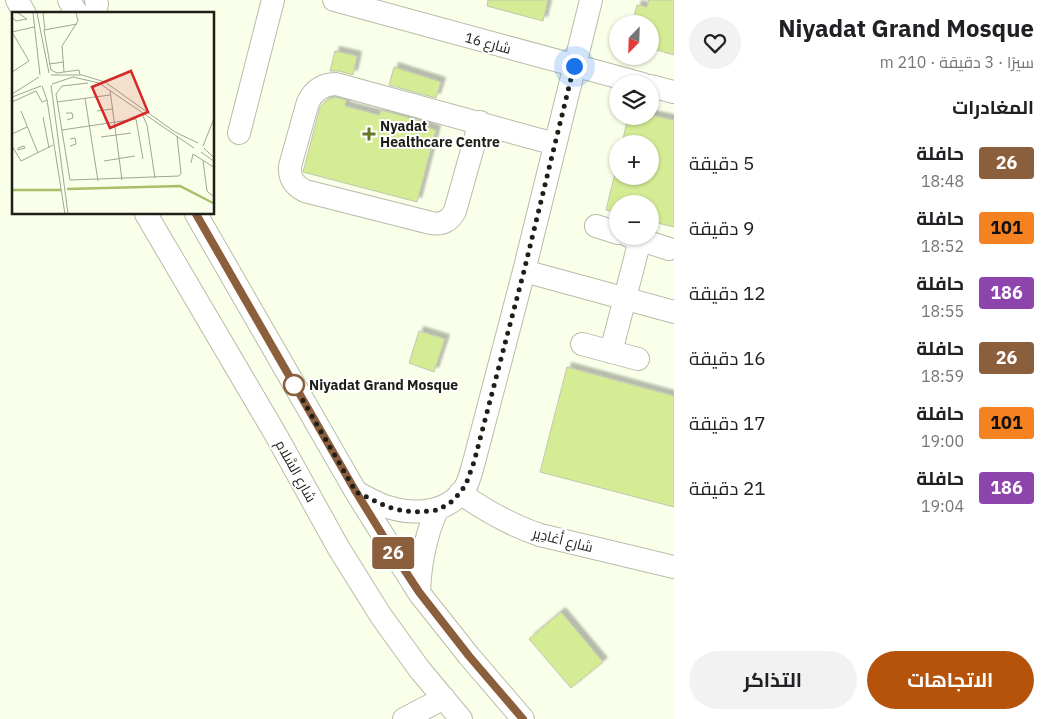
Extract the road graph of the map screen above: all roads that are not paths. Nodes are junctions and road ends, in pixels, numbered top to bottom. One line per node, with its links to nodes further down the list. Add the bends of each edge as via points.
1 (17, 0): 6 (street)
2 (69, 0): 7 (street)
3 (273, 0): 13 (street)
4 (334, 0): 8 (street, شارع 16)
5 (591, 0): 8 (street)
6 (24, 12)
7 (76, 12)
8 (574, 66): 9 (street, شارع 16); 14 (street)
9 (609, 75)
10 (659, 88): 11 (street)
11 (674, 92)
12 (480, 122): 12 (street, via 329,84 311,95 290,173 294,184 305,192 431,223 444,223 455,211); 14 (street)
13 (239, 133)
14 (556, 144): 22 (street)
15 (147, 215): 33 (street, شارع السَّلام, via 338,547 381,616)
16 (197, 215): 28 (street)
17 (596, 226): 18 (street)
18 (609, 230)
19 (633, 245): 23 (street)
20 (656, 245): 21 (street)
21 (669, 249)
22 (524, 271): 23 (street); 29 (street, via 474,462)
23 (625, 299): 24 (street); 26 (street)
24 (674, 312)
25 (582, 344): 26 (street)
26 (611, 352): 27 (street)
27 (638, 359)
28 (356, 492): 30 (street, via 404,511); 32 (street)
29 (460, 493): 30 (street); 31 (street, شارع أَغادِير, via 521,529)
30 (438, 510): 32 (street, via 423,550)
31 (674, 567)
32 (419, 592): 36 (street)
33 (444, 698): 34 (street); 35 (street, شارع السَّلام)
34 (404, 719)
35 (461, 719)
36 (523, 719)

